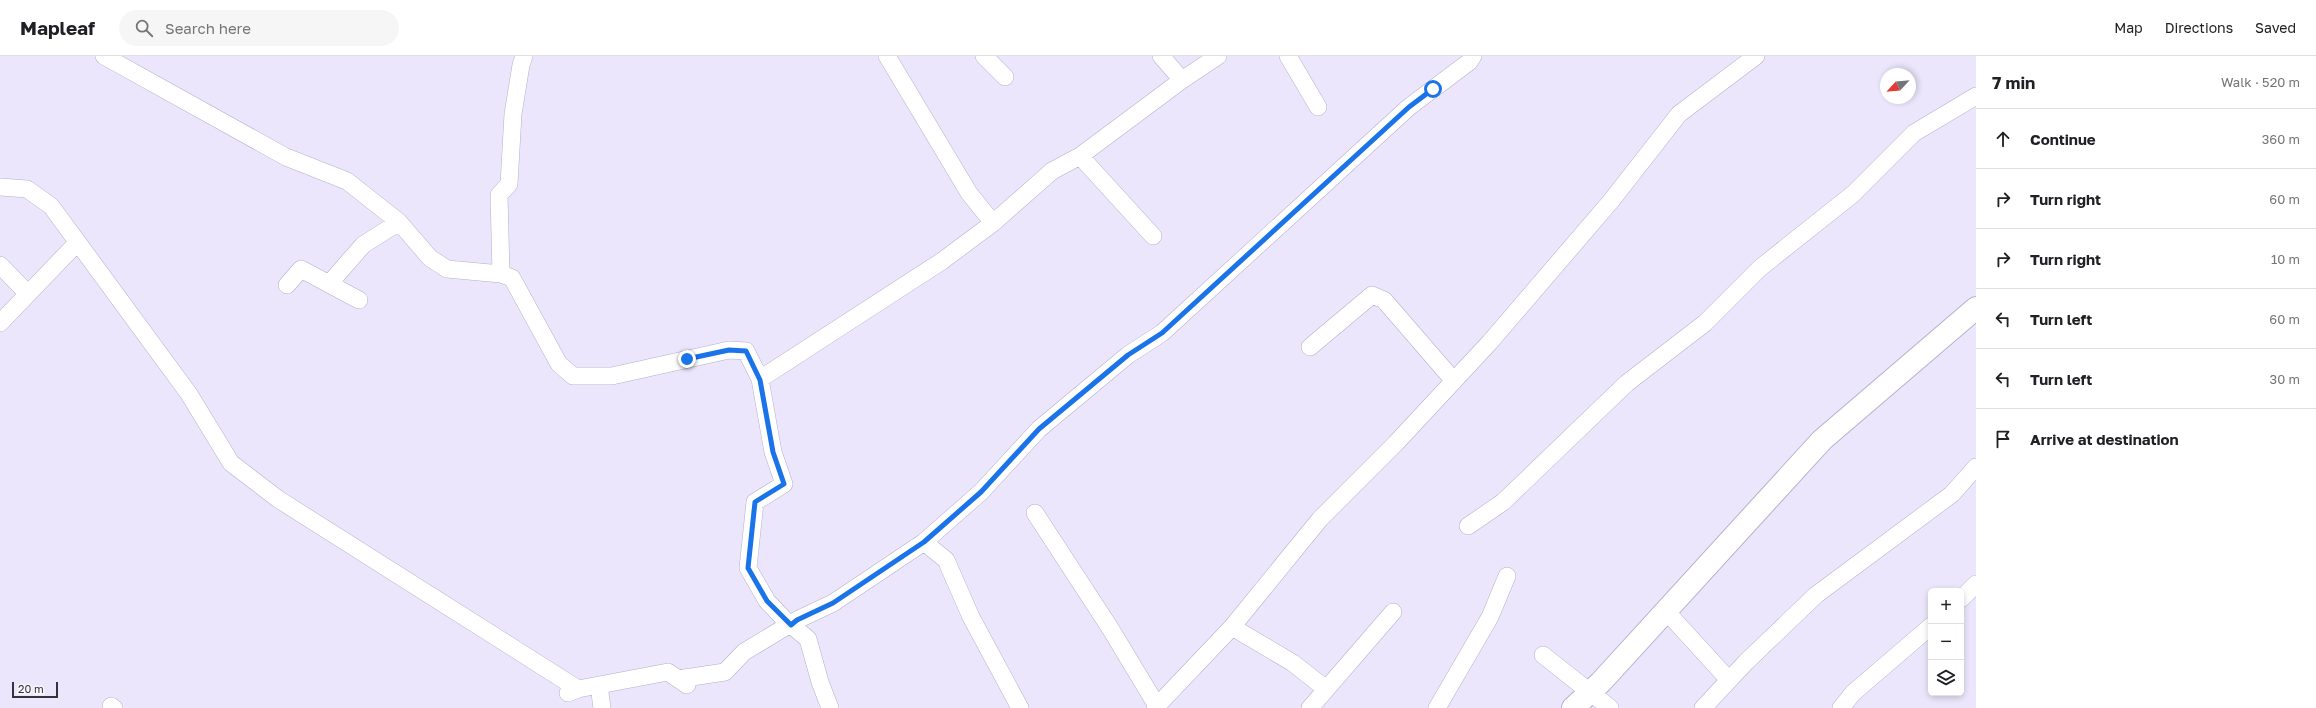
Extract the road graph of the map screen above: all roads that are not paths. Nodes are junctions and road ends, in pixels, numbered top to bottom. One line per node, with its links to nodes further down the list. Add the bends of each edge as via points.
1 (104, 56): 16 (street, via 286,157 346,181)
2 (524, 56): 21 (street, via 513,114 509,184 499,195)
3 (888, 56): 17 (street, via 969,193)
4 (984, 56): 10 (street)
5 (1161, 56): 11 (street)
6 (1218, 56): 11 (street)
7 (1288, 56): 13 (street)
8 (1473, 56): 34 (street, via 1469,62 1409,107 1162,333 1128,355 1039,429 981,492)
9 (1756, 56): 30 (street, via 1678,114 1611,201)
10 (1005, 77)
11 (1182, 80): 14 (street)
12 (1976, 96): 33 (street, via 1914,133 1853,194 1760,268 1705,323 1627,384 1503,502)
13 (1318, 107)
14 (1080, 156): 17 (street, via 1052,171); 18 (street)
15 (0, 187): 19 (street, via 27,189 51,206)
16 (399, 222): 21 (street, via 430,258 447,269); 22 (street, via 362,245)
17 (993, 224): 29 (street, via 942,261)
18 (1152, 236)
19 (77, 243): 24 (street); 45 (street, via 189,394 231,463 278,499 572,692)
20 (0, 265): 24 (street)
21 (501, 274): 29 (street, via 512,278 559,364 573,376 612,376 729,350 746,351)
22 (329, 284): 23 (street, via 301,269); 25 (street)
23 (287, 285)
24 (28, 294): 27 (street)
25 (359, 300)
26 (1976, 308): 38 (street, via 1822,440)
27 (0, 323)
28 (1310, 347): 30 (street, via 1372,295 1384,300)
29 (760, 380): 40 (street, via 773,452 784,484 755,502 748,568 767,601)
30 (1454, 381): 41 (street, via 1320,519)
31 (1976, 467): 44 (street, via 1952,494 1816,595)
32 (1035, 513): 48 (street, via 1110,628)
33 (1468, 526)
34 (924, 542): 40 (street, via 833,603); 51 (street, via 946,560 971,617)
35 (1507, 576): 53 (street, via 1490,617)
36 (1976, 584): 37 (street)
37 (1964, 596)
38 (1666, 610): 44 (street); 47 (street)
39 (1393, 612): 46 (street)
40 (791, 625): 45 (street, via 744,652 725,672 683,683 668,672); 50 (street, via 808,639)
41 (1232, 627): 46 (street, via 1293,663); 48 (street)
42 (1928, 629): 57 (street, via 1854,693)
43 (1542, 655): 47 (street)
44 (1729, 680): 56 (street)
45 (600, 685): 49 (street)
46 (1326, 689): 52 (street)
47 (1590, 692): 54 (street); 55 (street)
48 (1156, 707)
49 (602, 708)
50 (830, 708)
51 (1020, 708)
52 (1310, 708)
53 (1437, 708)
54 (1573, 708)
55 (1610, 708)
56 (1703, 708)
57 (1841, 708)

